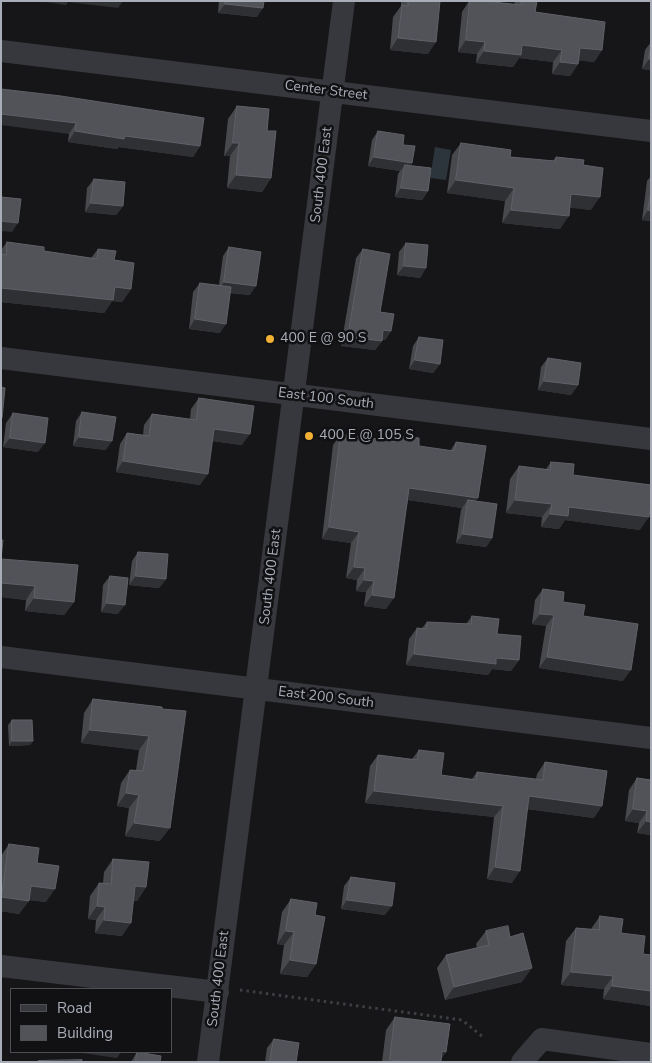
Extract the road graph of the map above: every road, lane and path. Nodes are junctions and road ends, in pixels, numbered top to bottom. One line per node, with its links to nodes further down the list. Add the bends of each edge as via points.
1 (344, 1): 3 (street, South 400 East)
2 (1, 51): 3 (street, Center Street)
3 (332, 92): 4 (street, Center Street); 6 (street, South 400 East)
4 (651, 131)
5 (1, 358): 6 (street, East 100 South)
6 (294, 395): 7 (street, East 100 South); 9 (street, South 400 East)
7 (651, 439)
8 (1, 657): 9 (street, East 200 South)
9 (256, 689): 10 (street, East 200 South); 13 (street, South 400 East)
10 (651, 738)
11 (1, 966): 13 (street)
12 (240, 990): 14 (path, via 462,1020)
13 (218, 992): 16 (street, South 400 East)
14 (483, 1037)
15 (651, 1054): 17 (street, via 542,1039)
16 (208, 1062)
17 (522, 1062)

